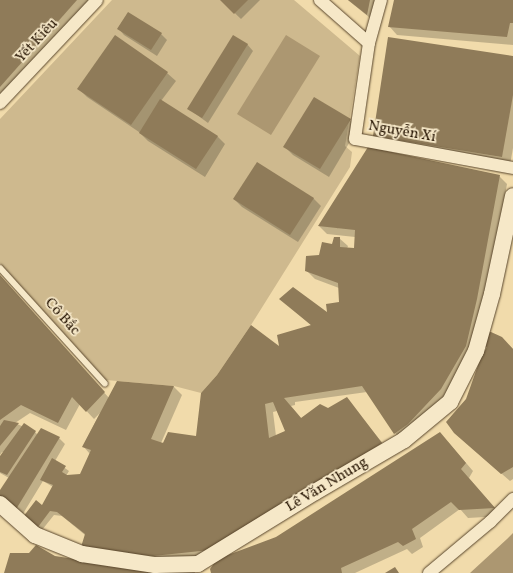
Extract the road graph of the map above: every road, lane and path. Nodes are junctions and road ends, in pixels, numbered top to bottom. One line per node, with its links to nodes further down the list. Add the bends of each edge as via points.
1 (97, 0): 5 (street, Yết Kiêu)
2 (320, 0): 4 (street)
3 (381, 0): 4 (street, Nguyễn Xí)
4 (369, 43): 6 (street, Nguyễn Xí, via 355,139)
5 (0, 103)
6 (513, 168)
7 (513, 196): 12 (street, Lê Văn Nhung, via 492,294 476,351 450,402 404,440 315,492)
8 (0, 268): 9 (lane, Cô Bắc)
9 (105, 384)
10 (513, 499): 13 (street, via 490,522)
11 (0, 504): 12 (street, Lê Văn Nhung, via 35,535 82,554 155,565)
12 (199, 568)
13 (429, 573)

